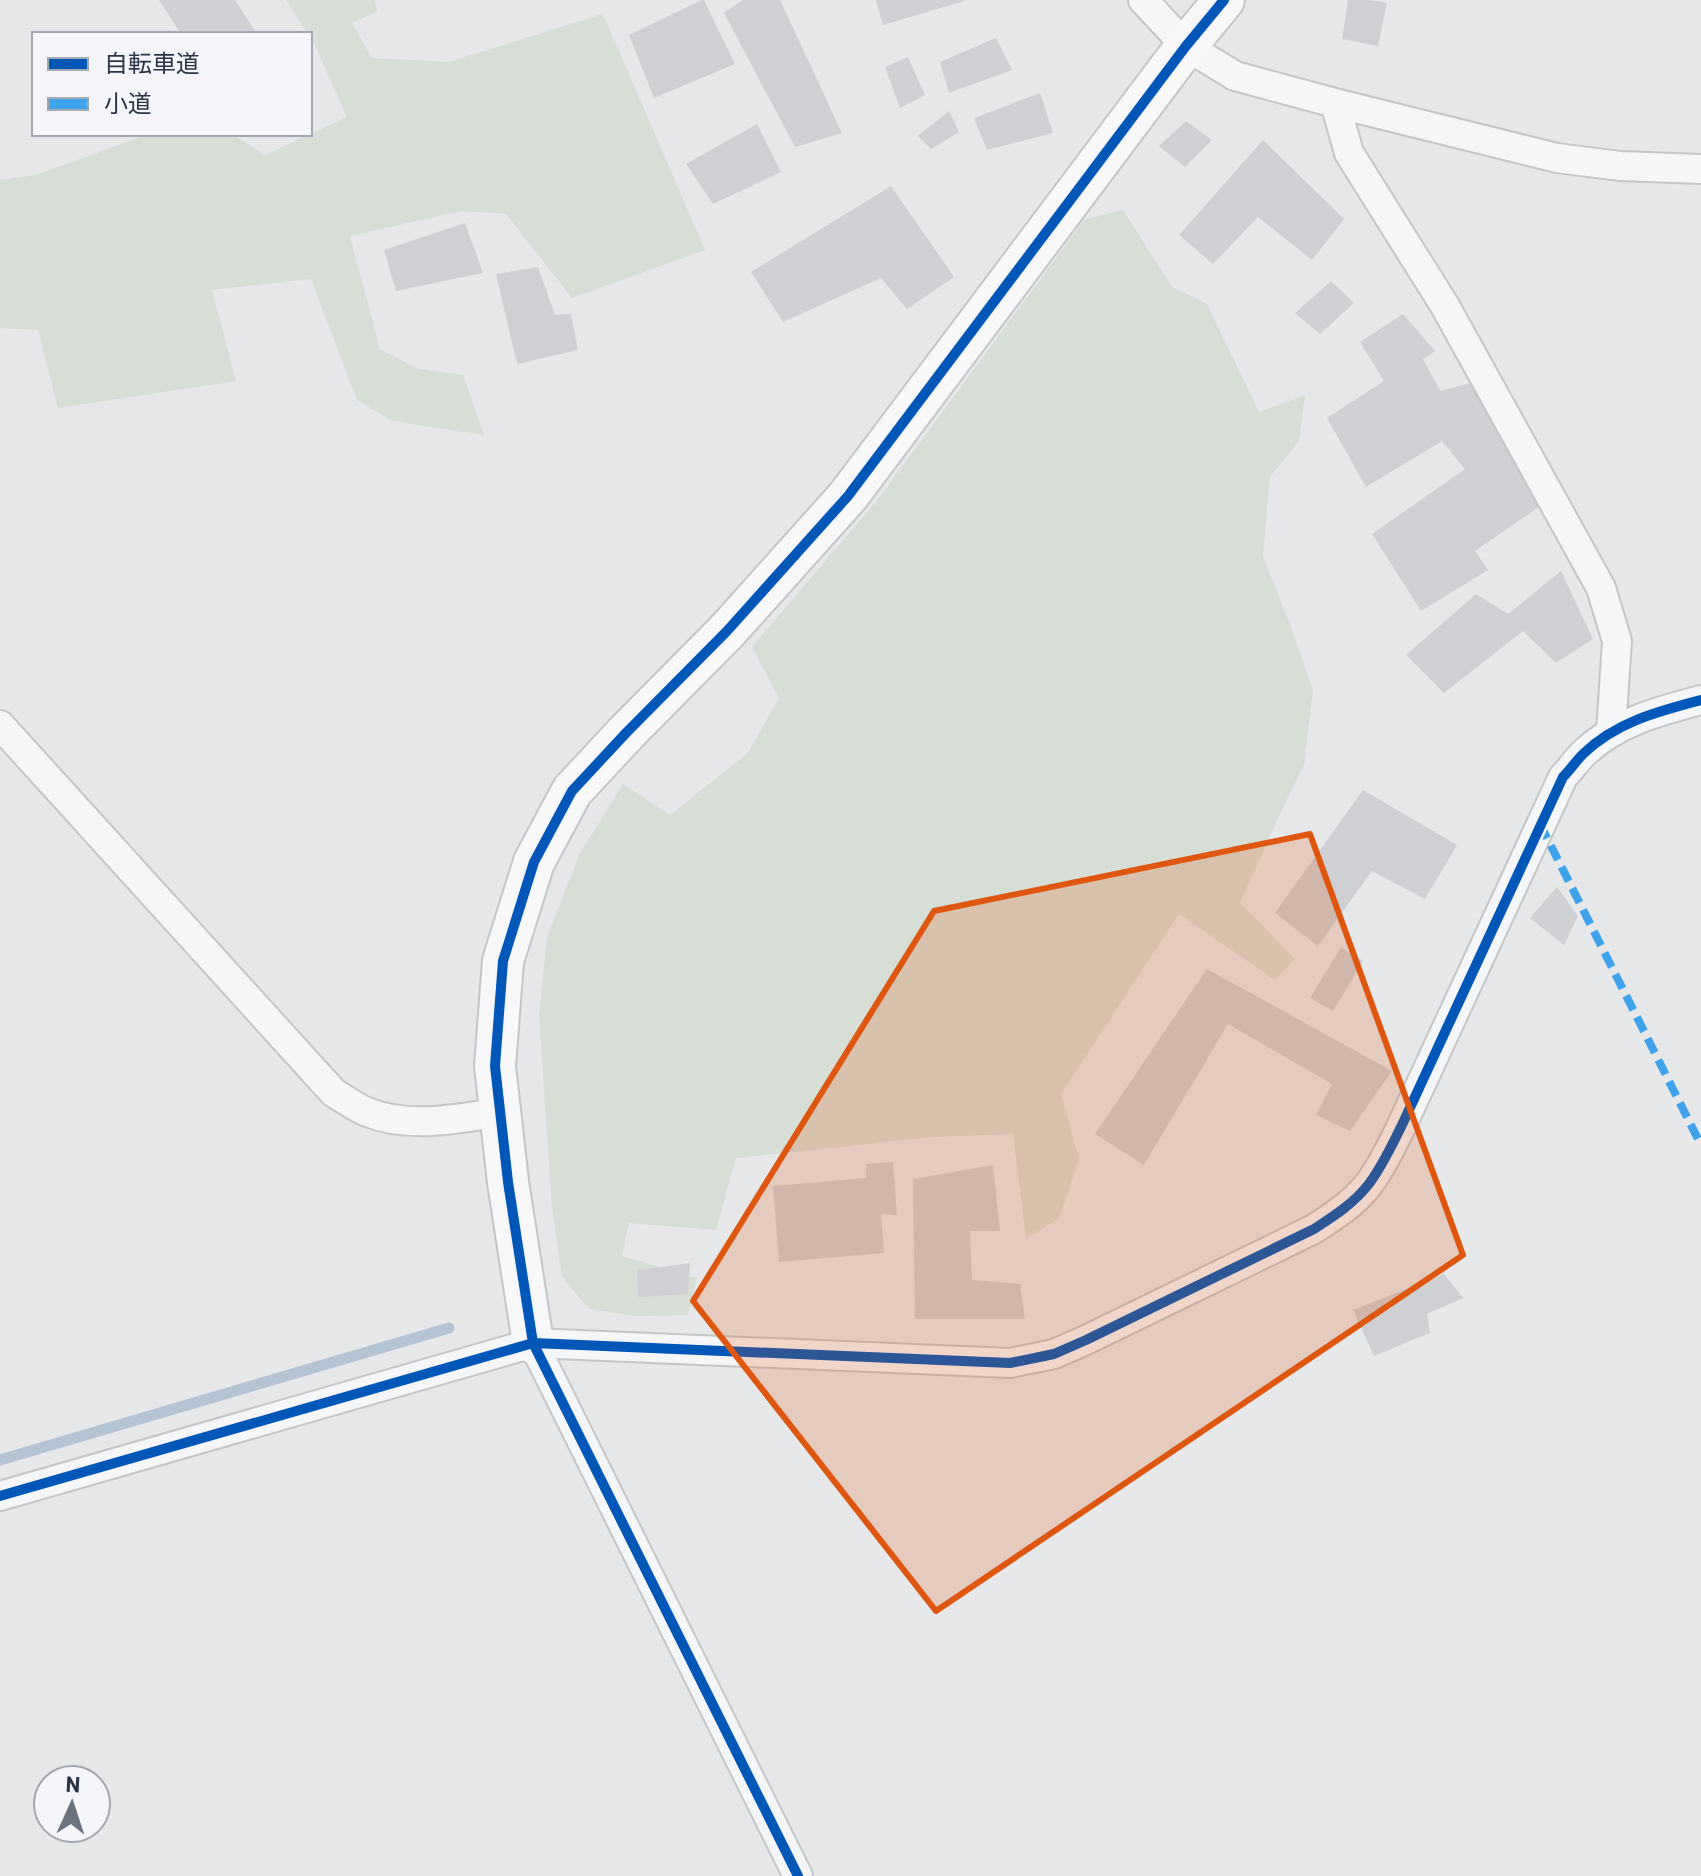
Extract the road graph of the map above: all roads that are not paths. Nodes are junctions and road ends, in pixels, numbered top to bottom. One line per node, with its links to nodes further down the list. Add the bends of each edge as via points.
1 (1143, 0): 3 (street)
2 (1224, 0): 3 (street)
3 (1186, 46): 4 (street, via 1235,76); 9 (street, via 848,496 572,791 534,862 503,961 495,1066)
4 (1335, 103): 5 (street, via 1557,158); 8 (street, via 1349,153 1445,306 1601,588 1617,641)
5 (1701, 169)
6 (1701, 700): 8 (street, via 1654,712)
7 (0, 725): 9 (street, via 334,1093 367,1112 404,1121)
8 (1611, 732): 10 (street, via 1563,777 1384,1162 1344,1210 1314,1229 1086,1340 1054,1354 1010,1363)
9 (501, 1112): 10 (street)
10 (533, 1343): 11 (street); 12 (street)
11 (0, 1496)
12 (798, 1876)

